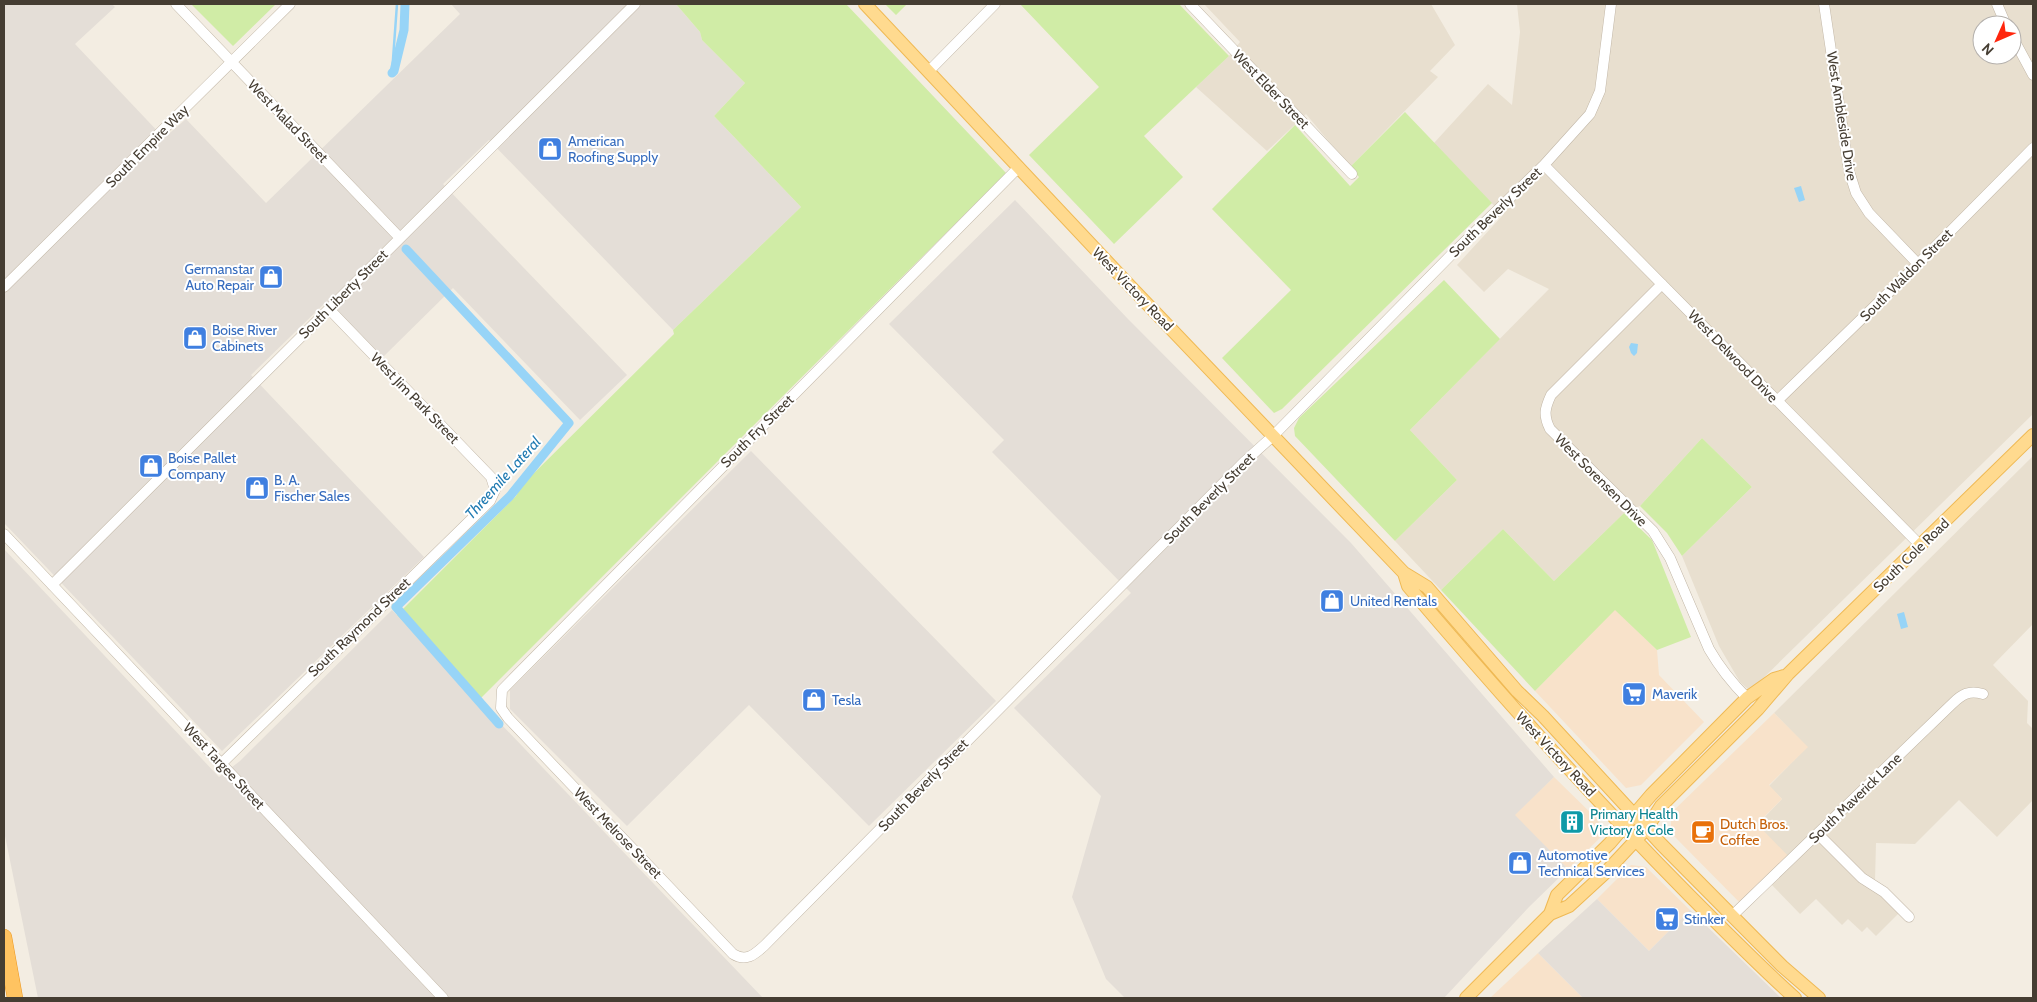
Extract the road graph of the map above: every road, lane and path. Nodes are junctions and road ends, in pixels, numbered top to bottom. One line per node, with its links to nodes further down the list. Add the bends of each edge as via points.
1 (176, 4): 10 (street, West Malad Street)
2 (290, 4): 10 (street, South Empire Way)
3 (634, 4): 17 (street, South Liberty Street)
4 (865, 4): 11 (main road, West Victory Road)
5 (995, 4): 11 (street)
6 (1190, 4): 16 (street, West Elder Street)
7 (1611, 4): 14 (street, South Beverly Street, via 1600,91 1590,114)
8 (1824, 4): 18 (street, West Ambleside Drive, via 1849,171 1856,193 1870,213)
9 (2022, 54): 12 (street)
10 (232, 62): 17 (street, West Malad Street); 20 (street, South Empire Way)
11 (929, 71): 15 (main road, West Victory Road)
12 (2033, 74)
13 (2033, 148): 18 (street, South Waldon Street)
14 (1544, 166): 19 (street, West Delwood Drive); 23 (street, South Beverly Street)
15 (1019, 167): 23 (main road, West Victory Road); 34 (street, South Fry Street, via 506,684)
16 (1352, 174)
17 (400, 238): 21 (street, South Liberty Street)
18 (1918, 264): 22 (street, South Waldon Street)
19 (1662, 284): 22 (street, West Delwood Drive); 35 (street, West Sorensen Drive, via 1551,394 1545,408 1545,419 1550,429 1653,532 1670,558 1717,663)
20 (4, 288)
21 (329, 309): 25 (street, West Jim Park Street, via 491,477); 29 (street, South Liberty Street)
22 (1777, 401): 27 (street, West Delwood Drive)
23 (1274, 434): 28 (main road, West Victory Road); 47 (street, South Beverly Street, via 756,954)
24 (2033, 435): 27 (main road, South Cole Road)
25 (494, 490): 37 (street, South Raymond Street, via 490,500)
26 (4, 534): 29 (street, West Targee Street)
27 (1921, 546): 32 (main road, South Cole Road)
28 (1404, 573): 30 (main road, West Victory Road, via 1408,586); 31 (main road, West Victory Road, via 1427,587)
29 (52, 585): 37 (street, West Targee Street)
30 (1428, 610): 31 (main road, West Victory Road, via 1436,608); 39 (main road, West Victory Road)
31 (1469, 637): 38 (main road, West Victory Road)
32 (1788, 674): 35 (main road, South Cole Road, via 1774,679); 36 (main road, South Cole Road)
33 (1983, 694): 41 (street, South Maverick Lane, via 1971,691 1961,696)
34 (500, 698): 47 (street, West Melrose Street, via 501,708 508,718 734,954)
35 (1747, 698): 36 (main road, South Cole Road, via 1745,718); 38 (main road, South Cole Road)
36 (1738, 728): 40 (main road, South Cole Road, via 1661,806)
37 (222, 764): 49 (street, West Targee Street)
38 (1634, 814): 39 (main road, South Cole Road); 40 (main road, West Victory Road)
39 (1624, 828): 42 (main road, West Victory Road); 43 (main road, South Cole Road, via 1557,895)
40 (1647, 828): 42 (main road, South Cole Road); 44 (main road, West Victory Road)
41 (1818, 834): 44 (street, South Maverick Lane); 45 (street, via 1862,878 1884,892)
42 (1636, 841): 43 (main road, South Cole Road, via 1569,906); 51 (main road, West Victory Road)
43 (1550, 914): 50 (main road, South Cole Road)
44 (1732, 915): 52 (main road, West Victory Road, via 1782,966)
45 (1909, 917)
46 (4, 937): 48 (highway)
47 (746, 959)
48 (15, 998)
49 (443, 998)
50 (1466, 998)
51 (1795, 998)
52 (1820, 998)

